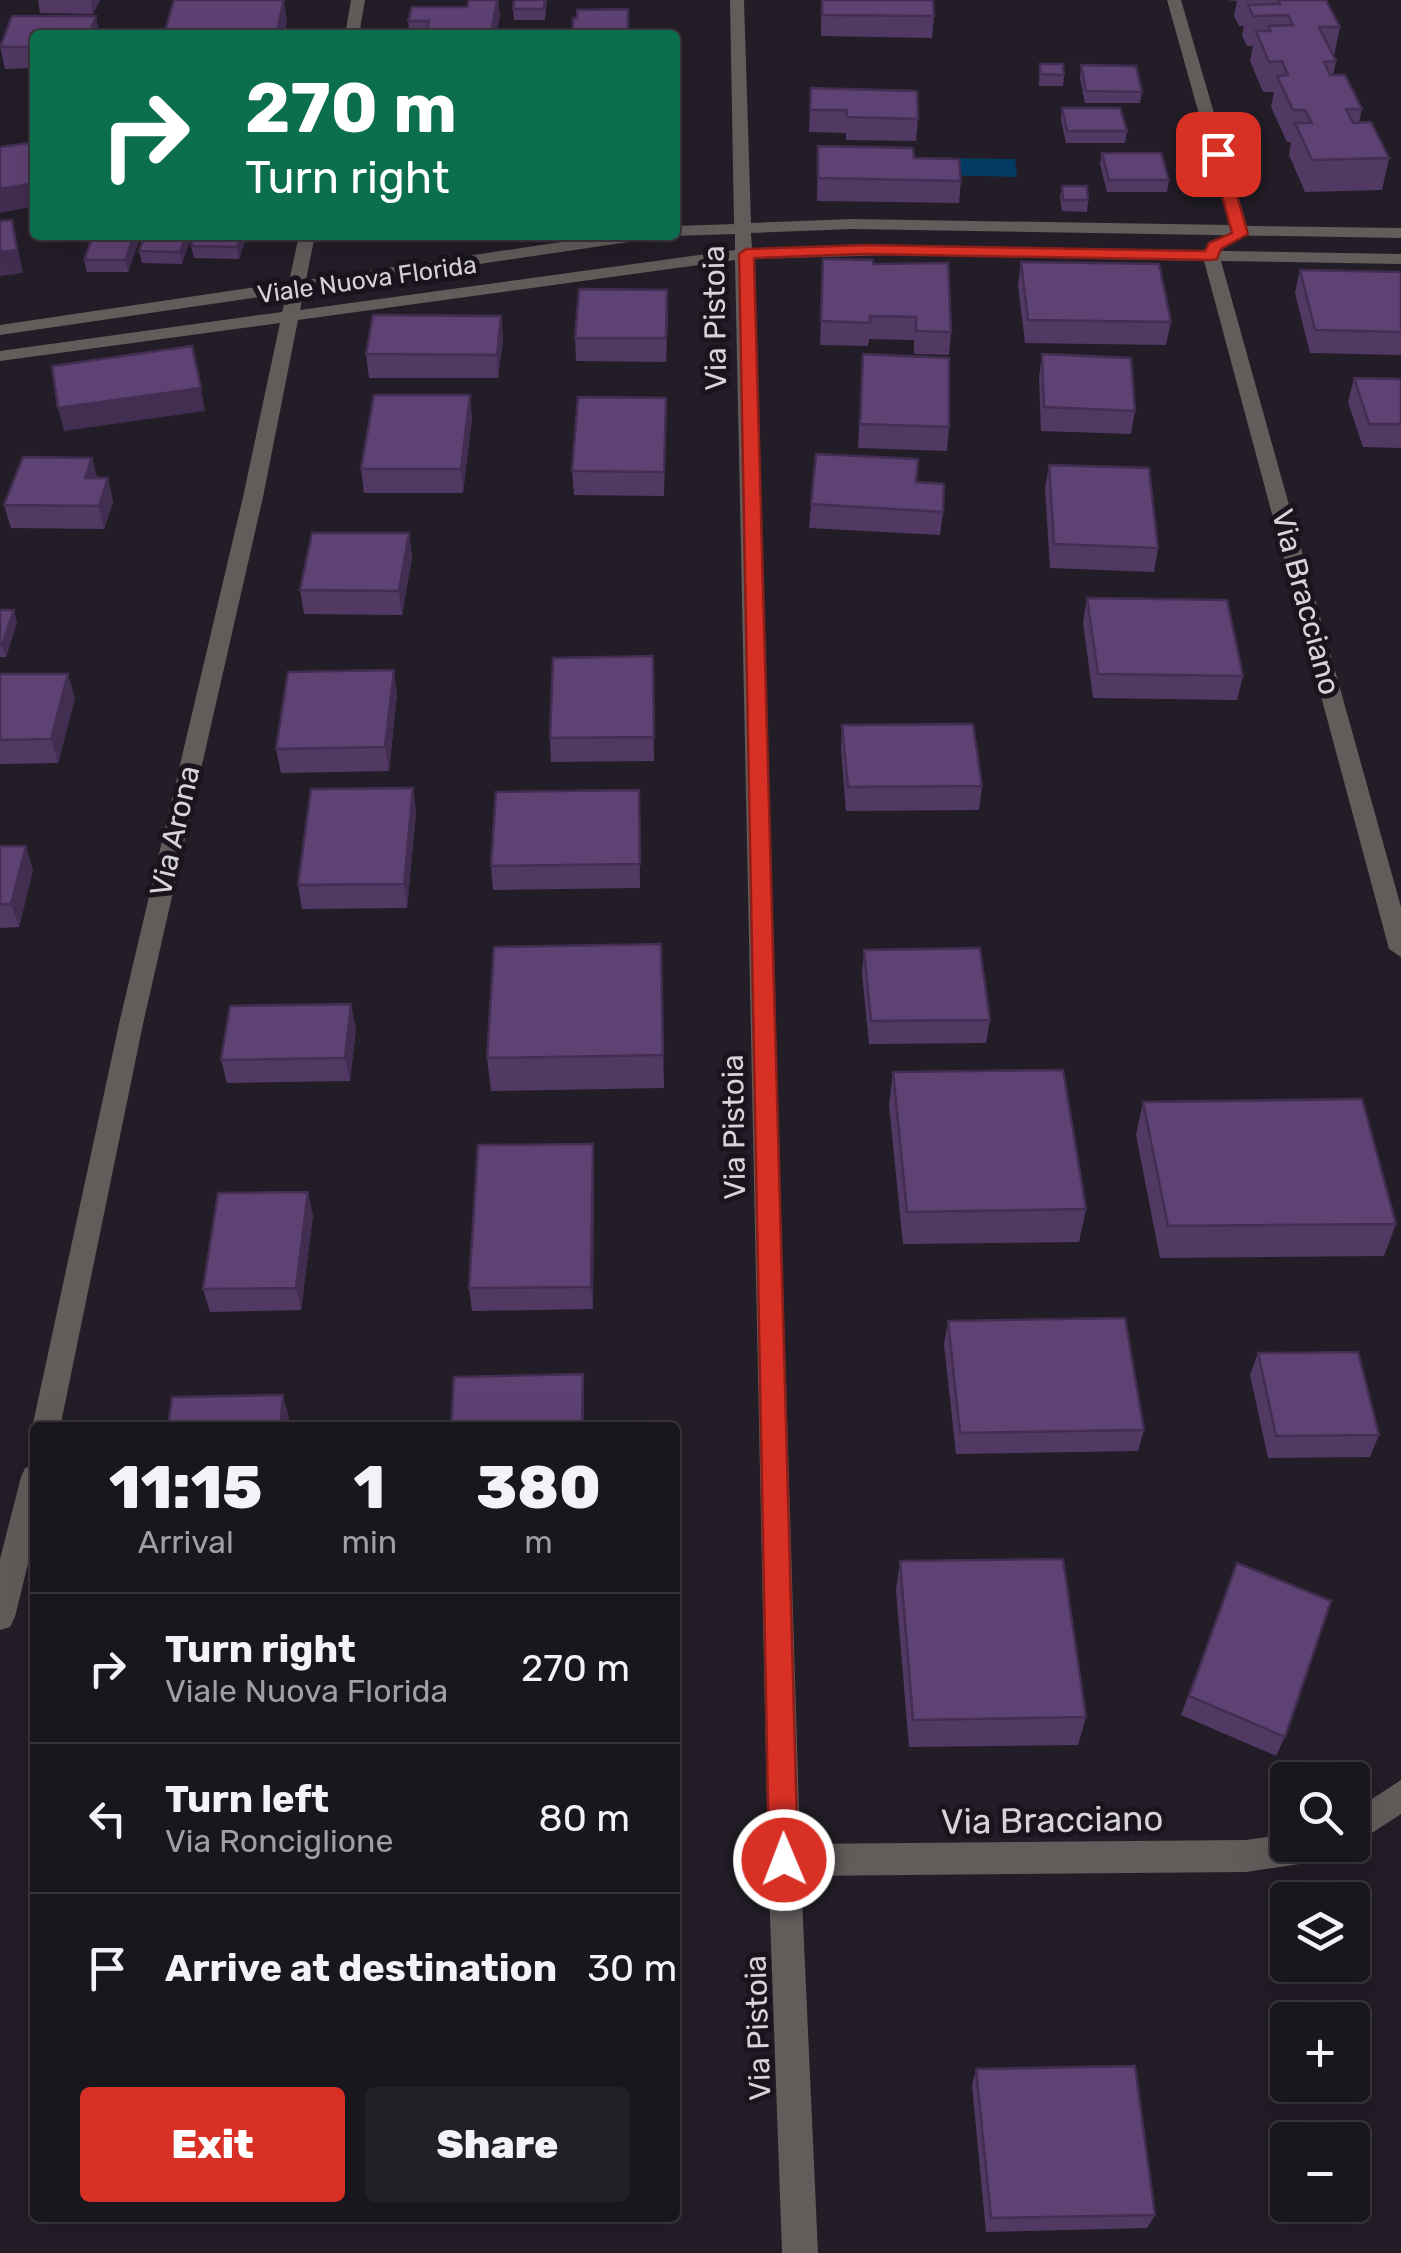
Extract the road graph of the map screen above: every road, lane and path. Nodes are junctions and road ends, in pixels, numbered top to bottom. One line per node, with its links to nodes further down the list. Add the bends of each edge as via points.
1 (358, 0): 4 (street)
2 (738, 0): 5 (street, Via Pistoia)
3 (1174, 0): 6 (street)
4 (353, 30)
5 (745, 226): 6 (street); 7 (street); 11 (street, Via Pistoia)
6 (1240, 230): 8 (street); 12 (street)
7 (680, 231)
8 (1401, 233)
9 (305, 240): 14 (street, Via Arona)
10 (609, 240): 14 (street, Viale Nuova Florida)
11 (746, 254): 12 (street, Viale Nuova Florida); 15 (street, Viale Nuova Florida); 25 (street, Via Pistoia)
12 (1211, 256): 13 (street, Viale Nuova Florida); 18 (street, Via Bracciano)
13 (1401, 258)
14 (295, 288): 15 (street, Via Arona); 16 (street, Viale Nuova Florida)
15 (291, 315): 17 (street, Viale Nuova Florida); 19 (street, Via Arona)
16 (0, 330)
17 (0, 356)
18 (1401, 949)
19 (47, 1422)
20 (30, 1498): 21 (street)
21 (0, 1617)
22 (1401, 1795): 23 (street)
23 (1370, 1818)
24 (1270, 1852): 25 (street, Via Bracciano)
25 (784, 1860): 26 (street, Via Pistoia)
26 (800, 2253)

